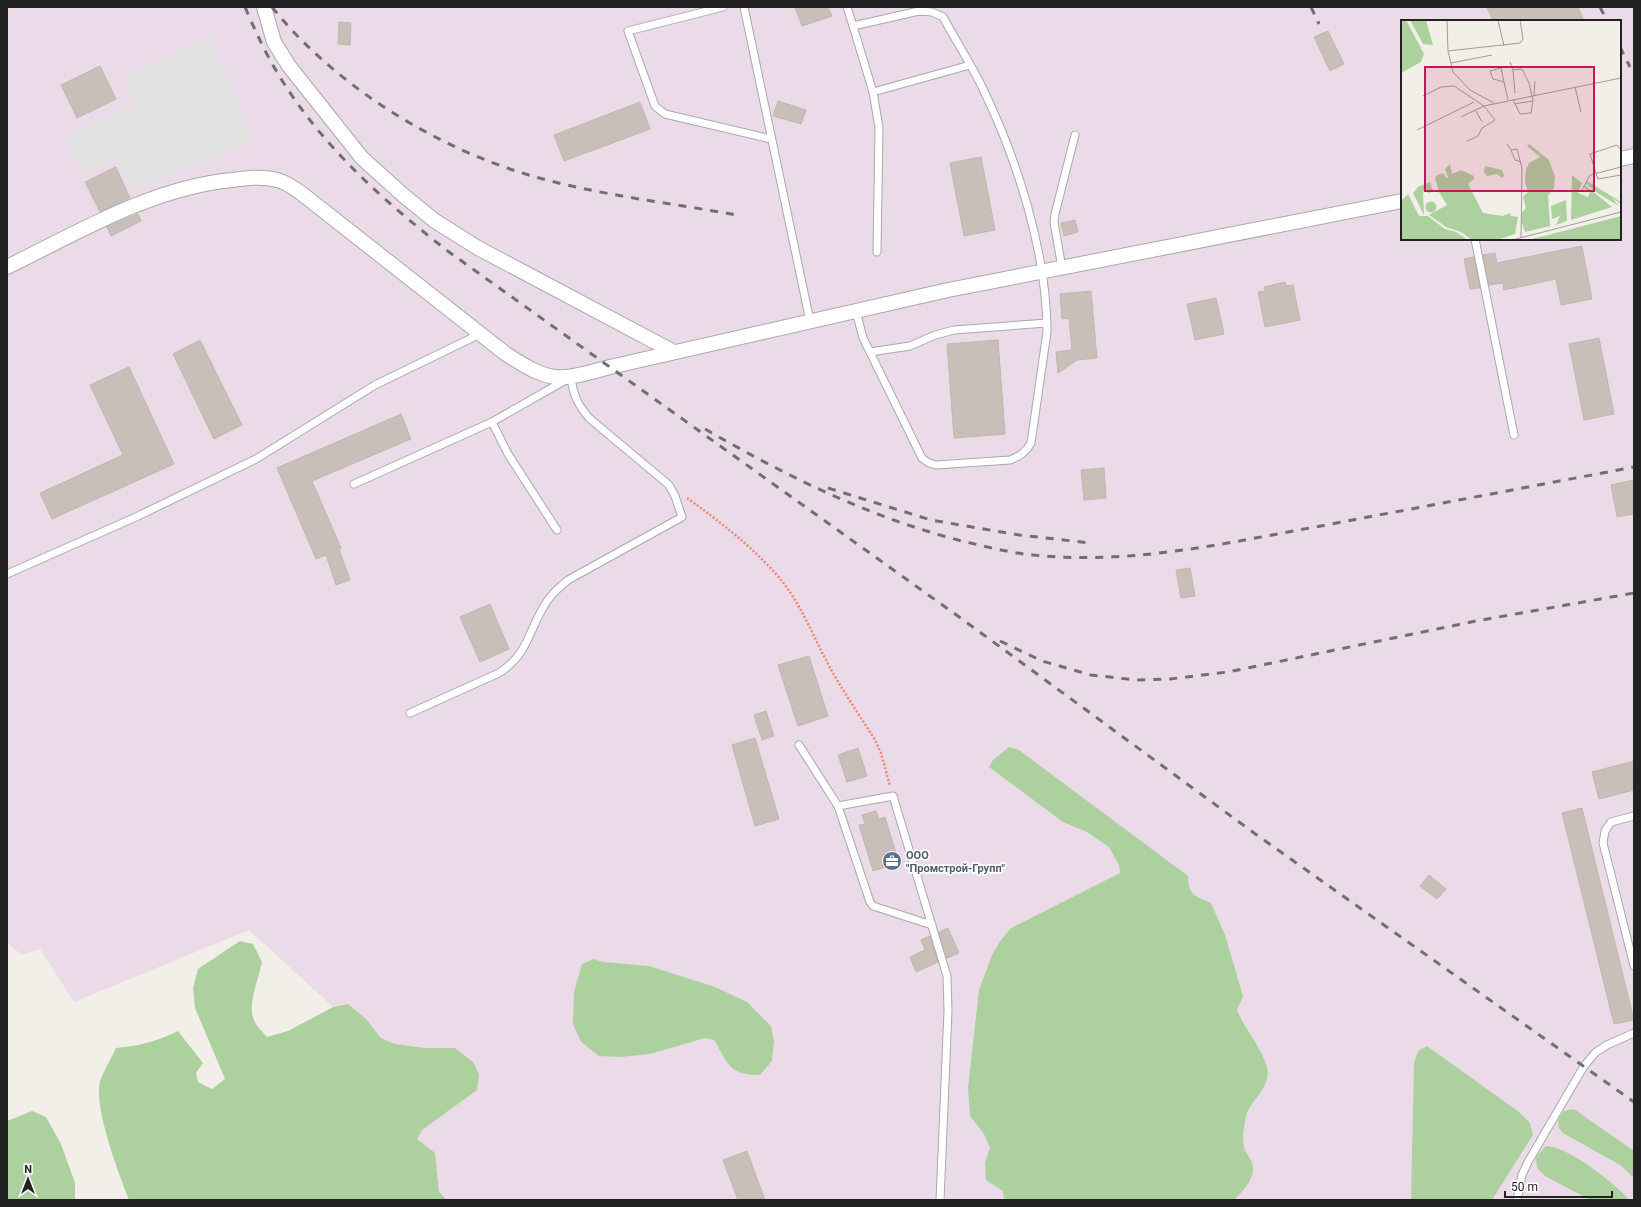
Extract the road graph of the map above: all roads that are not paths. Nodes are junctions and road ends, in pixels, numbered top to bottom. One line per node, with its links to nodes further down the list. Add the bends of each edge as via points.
1 (264, 7): 22 (street, via 274,42 289,66 362,158 403,195 435,221 478,248)
2 (723, 7): 9 (lane, via 628,30 656,106 665,114)
3 (744, 7): 9 (lane)
4 (847, 7): 5 (lane)
5 (854, 26): 6 (lane, via 919,11 932,12 943,17); 7 (lane)
6 (970, 65): 7 (lane); 17 (lane, via 983,89 1012,162 1036,238)
7 (872, 92): 14 (lane, via 879,128)
8 (1075, 135): 16 (lane, via 1054,218)
9 (772, 139): 19 (lane)
10 (1634, 156): 11 (street)
11 (1621, 159)
12 (1401, 202): 16 (street)
13 (1475, 240): 26 (lane)
14 (878, 252)
15 (7, 267): 21 (street, via 159,196 210,182 271,179 290,185 302,193)
16 (1062, 268): 17 (street)
17 (1042, 272): 18 (street); 20 (lane)
18 (856, 311): 19 (street); 23 (lane)
19 (810, 322): 22 (street)
20 (1047, 323): 23 (lane, via 954,330 910,346); 23 (lane, via 1031,443 1023,453 1010,460 936,465 928,463 922,458)
21 (480, 334): 24 (street, via 528,368 553,378); 29 (lane, via 375,385 256,459 136,517)
22 (674, 352): 24 (street)
23 (870, 352)
24 (571, 377): 25 (lane); 30 (lane, via 573,394 578,406 669,485 676,496 682,517 568,580 547,600 520,655 511,666)
25 (492, 422): 27 (lane); 28 (lane, via 508,454)
26 (1514, 435)
27 (354, 484)
28 (557, 530)
29 (7, 574)
30 (410, 713)
31 (799, 745): 32 (lane)
32 (838, 806): 34 (lane, via 873,906); 34 (lane, via 893,796)
33 (1634, 816): 35 (lane, via 1611,822 1605,831 1603,843)
34 (932, 925): 37 (lane, via 947,976 948,989)
35 (1634, 966)
36 (1634, 1033): 38 (lane, via 1596,1052 1575,1078 1528,1162 1522,1175)
37 (940, 1200)
38 (1517, 1200)

